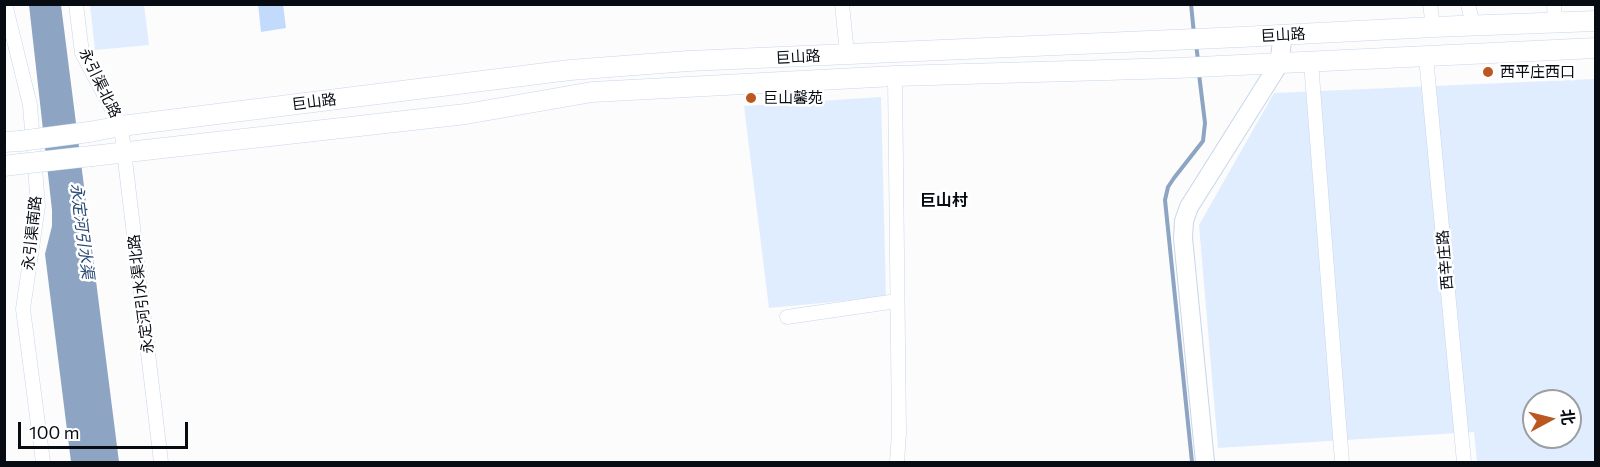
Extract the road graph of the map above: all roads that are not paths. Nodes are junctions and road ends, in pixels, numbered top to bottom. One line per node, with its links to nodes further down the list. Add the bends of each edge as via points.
1 (5, 4): 23 (street, 永引渠南路, via 30,105 38,206 23,309)
2 (76, 4): 17 (street, 永引渠北路, via 82,53)
3 (842, 4): 12 (street)
4 (1430, 4): 9 (street)
5 (1468, 4): 8 (street)
6 (1554, 14): 7 (main road, 巨山路); 8 (main road, 巨山路)
7 (1596, 21)
8 (1473, 26): 9 (main road, 巨山路)
9 (1433, 27): 10 (main road, 巨山路)
10 (1283, 35): 12 (main road, 巨山路); 15 (street)
11 (1596, 48): 13 (main road, 巨山路)
12 (847, 54): 17 (main road, 巨山路, via 570,70)
13 (1426, 57): 14 (main road, 巨山路); 28 (street, 西辛庄路)
14 (1311, 62): 15 (main road, 巨山路); 27 (street)
15 (1279, 64): 16 (main road, 巨山路); 26 (street, via 1184,221)
16 (895, 76): 19 (main road, 巨山路, via 592,92 466,114); 21 (street)
17 (121, 126): 18 (main road, 巨山路, bridge); 19 (street, 永定河引水渠北路)
18 (12, 141)
19 (125, 153): 20 (main road, 巨山路, bridge); 24 (street, 永定河引水渠北路)
20 (13, 165)
21 (897, 301): 22 (street); 25 (street)
22 (787, 317)
23 (43, 462)
24 (161, 462)
25 (897, 462)
26 (1205, 462)
27 (1342, 462)
28 (1464, 462)

